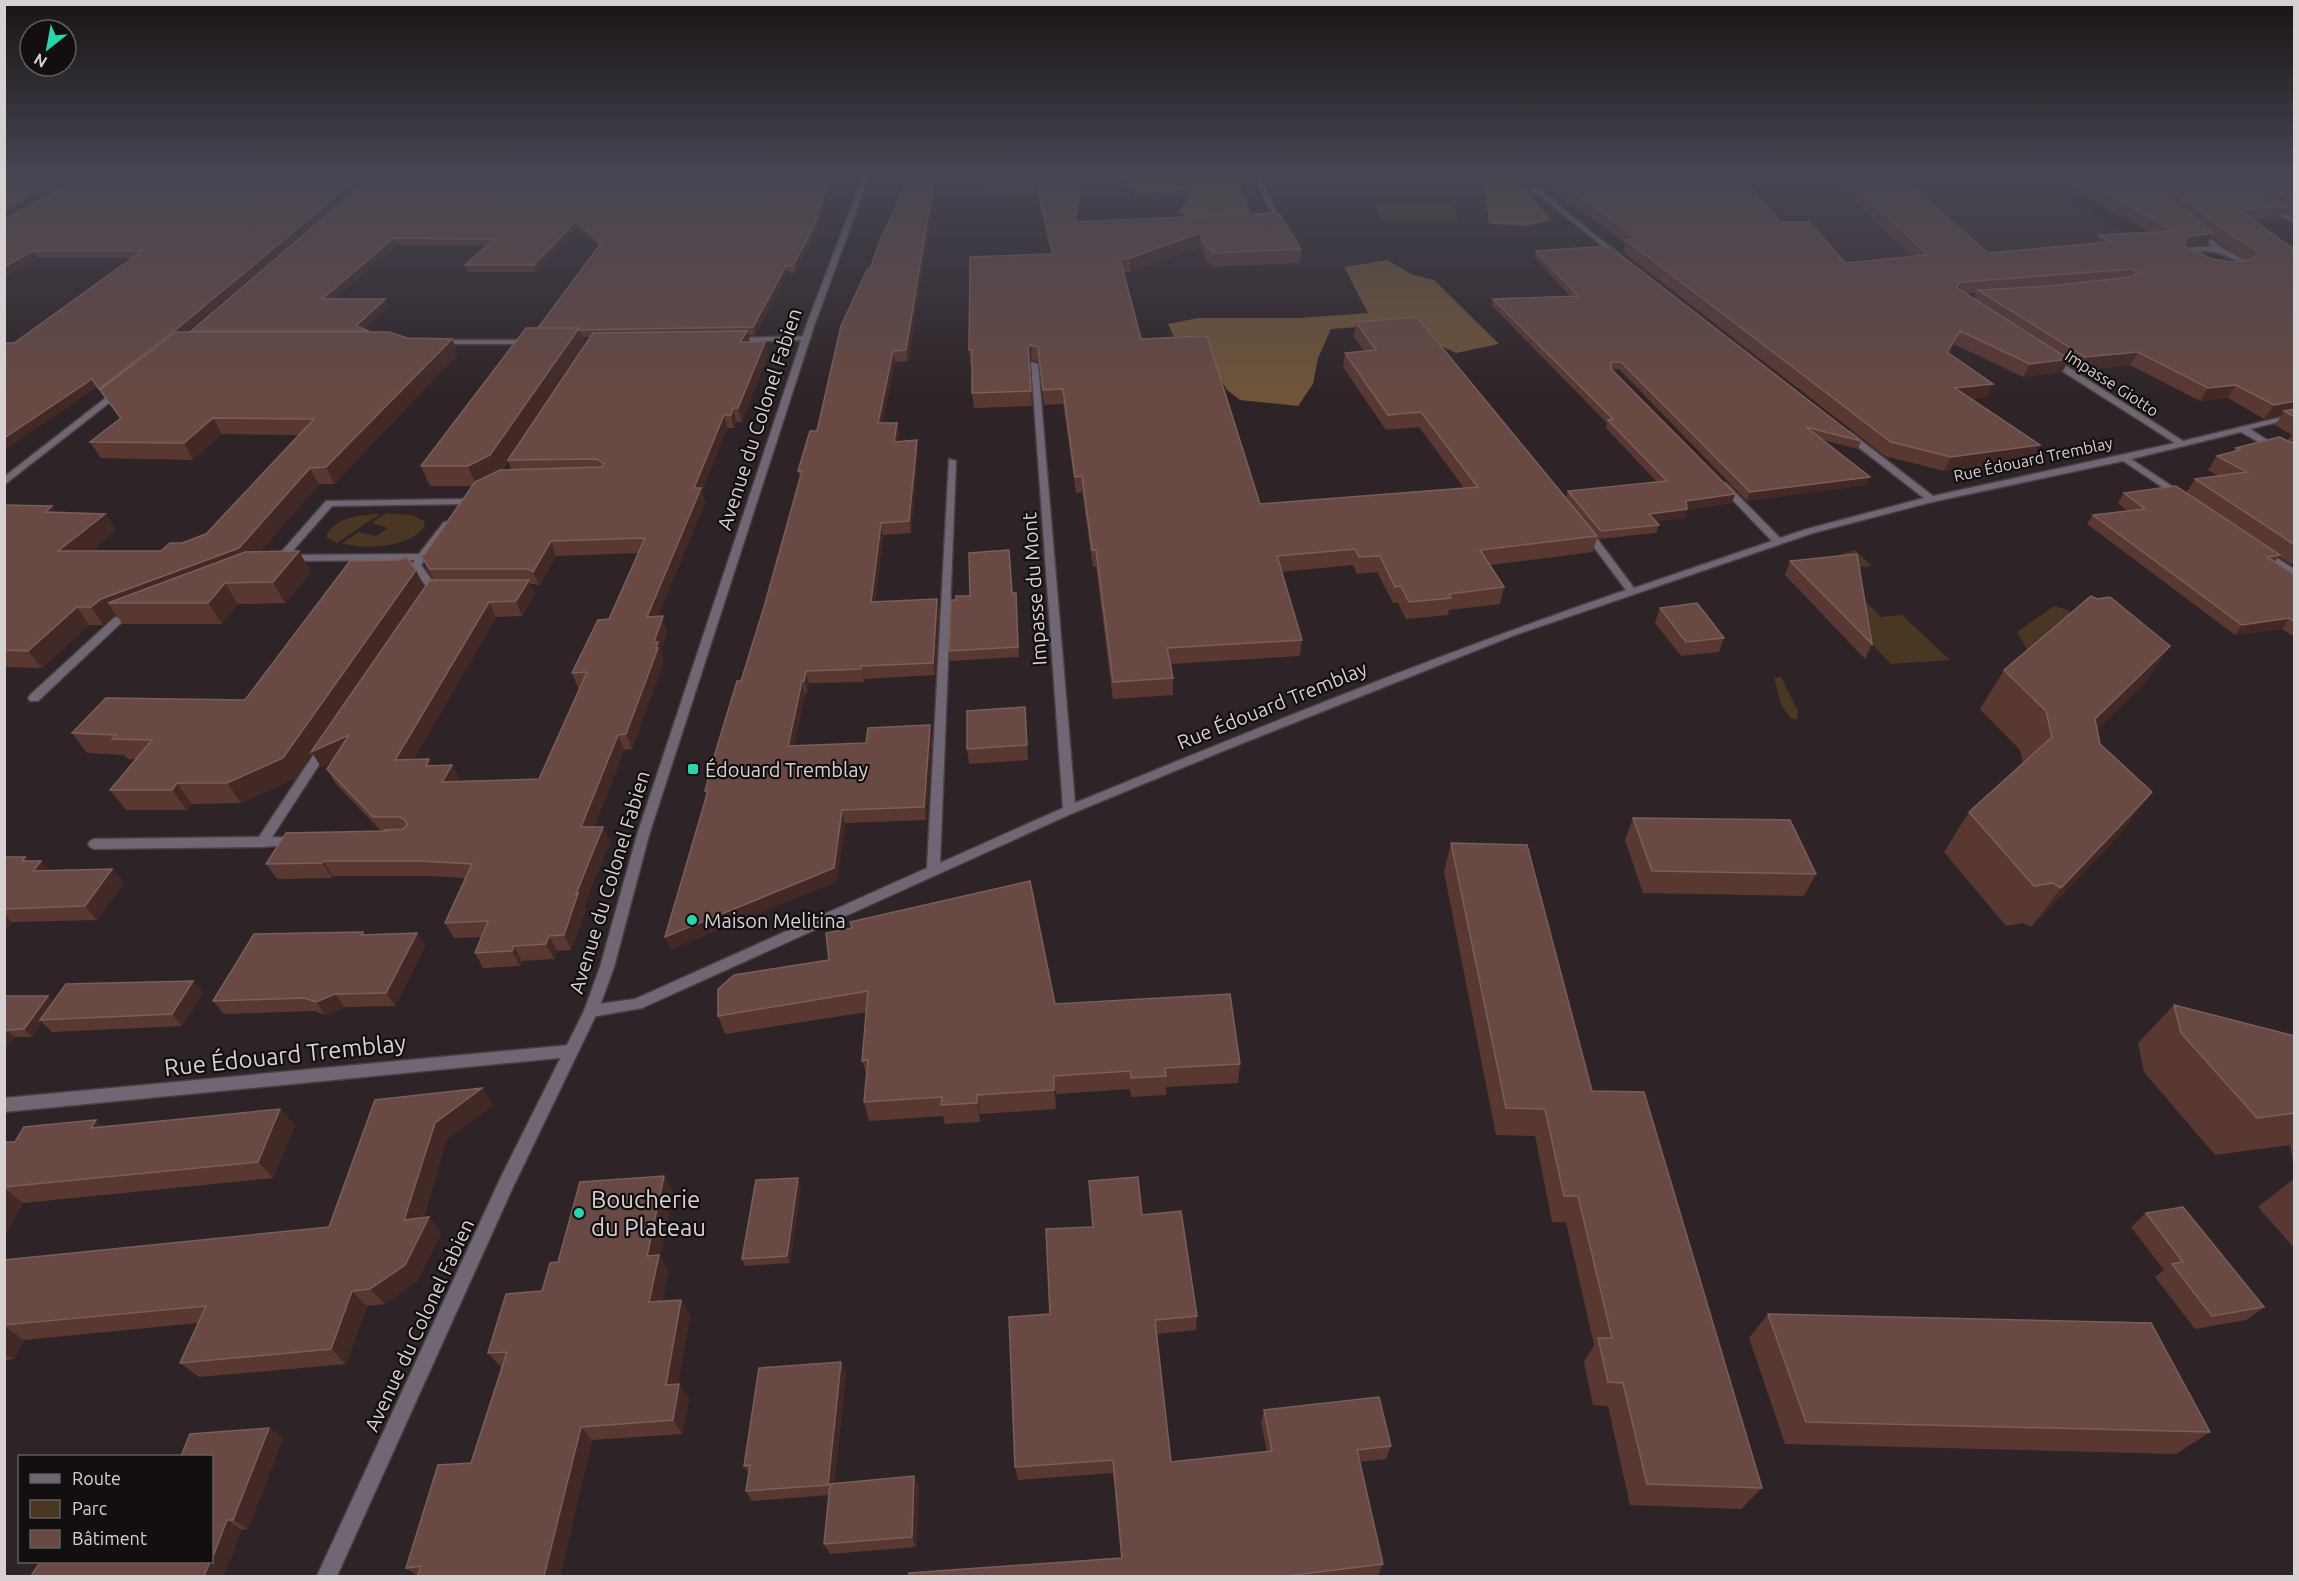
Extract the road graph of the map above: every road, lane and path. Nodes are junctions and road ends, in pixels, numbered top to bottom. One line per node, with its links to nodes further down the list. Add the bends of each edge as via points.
1 (840, 248): 7 (street, Avenue du Colonel Fabien)
2 (1608, 248): 4 (street)
3 (2220, 249): 5 (street, via 2196,249 2181,254); 6 (street, via 2248,264)
4 (1624, 261)
5 (2192, 262)
6 (2231, 269)
7 (807, 338): 8 (street); 44 (street, Avenue du Colonel Fabien, via 643,835 610,959)
8 (724, 340)
9 (429, 342): 10 (street)
10 (535, 342)
11 (2046, 357): 17 (street, Impasse Giotto)
12 (1035, 364): 39 (street, Impasse du Mont)
13 (126, 387): 22 (street)
14 (2295, 416): 16 (street, Rue Édouard Tremblay)
15 (1838, 427): 24 (street)
16 (2243, 429): 17 (street, Rue Édouard Tremblay); 19 (street)
17 (2181, 443): 18 (street, Rue Édouard Tremblay)
18 (2124, 458): 24 (street, Rue Édouard Tremblay); 26 (street)
19 (2295, 460)
20 (952, 461): 43 (street)
21 (1713, 474): 28 (street)
22 (4, 482)
23 (476, 492): 25 (street)
24 (1931, 499): 28 (street, Rue Édouard Tremblay)
25 (463, 502): 30 (street); 31 (street, via 329,503)
26 (2190, 503)
27 (1582, 526): 34 (street)
28 (1779, 542): 34 (street, Rue Édouard Tremblay)
29 (2257, 548): 33 (street)
30 (422, 557): 31 (street); 35 (street, via 416,565 439,589)
31 (281, 558): 32 (street)
32 (270, 562)
33 (2295, 573)
34 (1632, 592): 39 (street, Rue Édouard Tremblay, via 1511,633)
35 (421, 608)
36 (139, 612): 37 (street, via 118,620)
37 (34, 698)
38 (332, 737): 41 (street)
39 (1069, 810): 43 (street, Rue Édouard Tremblay)
40 (307, 841): 41 (street)
41 (262, 842): 42 (street)
42 (94, 844)
43 (933, 871): 44 (street, Rue Édouard Tremblay, via 637,1004)
44 (591, 1011): 45 (street, Avenue du Colonel Fabien)
45 (570, 1051): 46 (street, Rue Édouard Tremblay); 47 (street, Avenue du Colonel Fabien)
46 (4, 1106)
47 (327, 1576)

